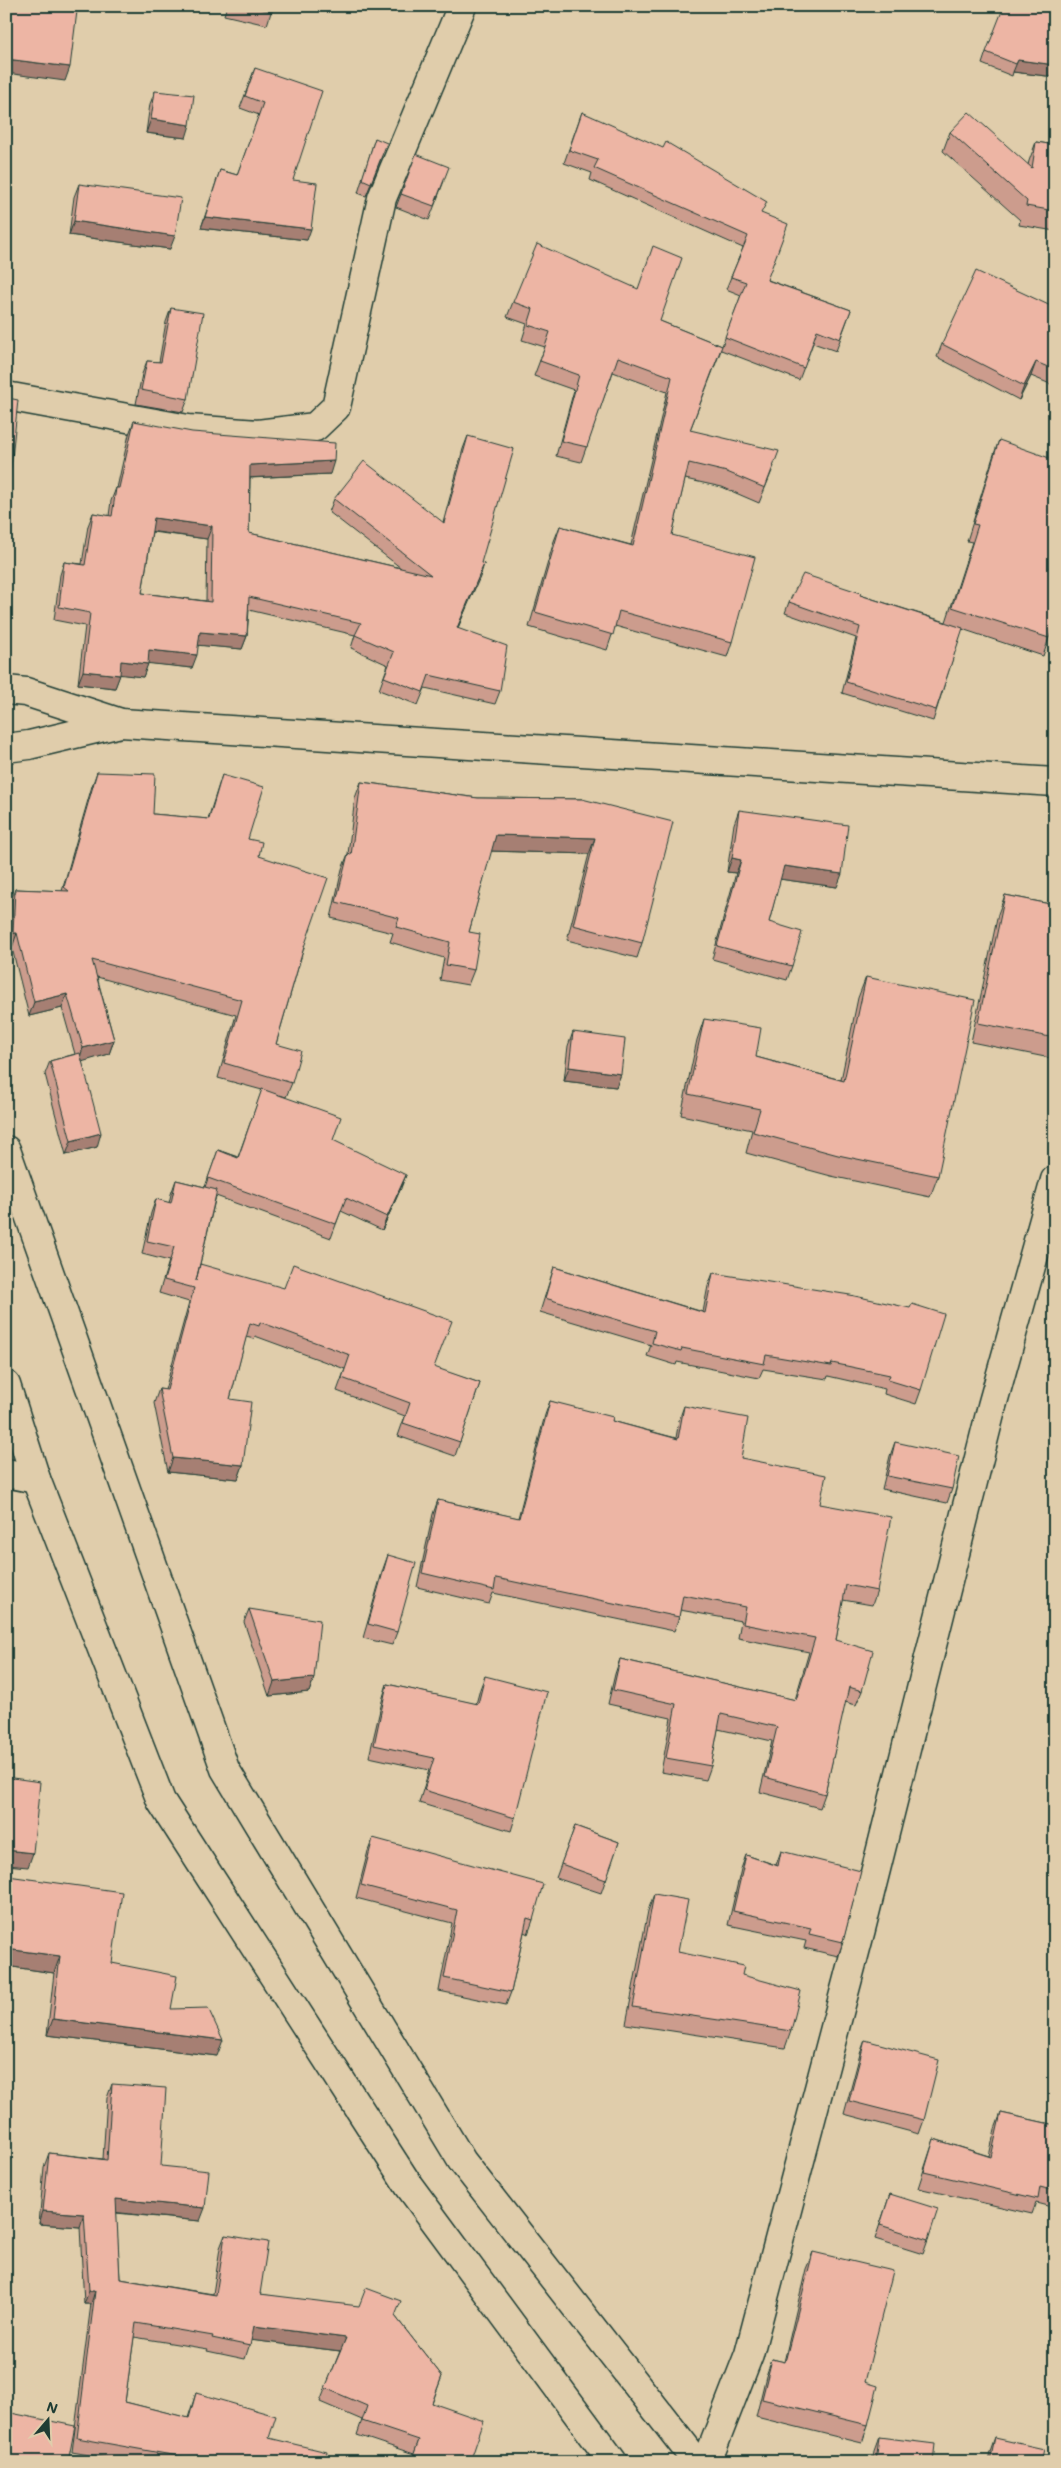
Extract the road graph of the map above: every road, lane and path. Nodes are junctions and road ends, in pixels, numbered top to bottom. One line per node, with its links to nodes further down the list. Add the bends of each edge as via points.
1 (462, 6): 2 (main road, via 382,198 336,407 315,428 258,434 188,429)
2 (6, 396)
3 (6, 690): 4 (main road, via 26,692)
4 (121, 723): 5 (main road); 6 (main road)
5 (6, 748)
6 (1055, 782)
7 (6, 1150): 13 (main road, via 225,1769 462,2161)
8 (1055, 1180): 14 (main road, via 992,1406 864,1919 749,2354)
9 (6, 1385): 11 (main road)
10 (6, 1473): 11 (main road)
11 (36, 1478): 12 (main road, via 161,1801 409,2186)
12 (613, 2462)
13 (697, 2462)
14 (707, 2462)

